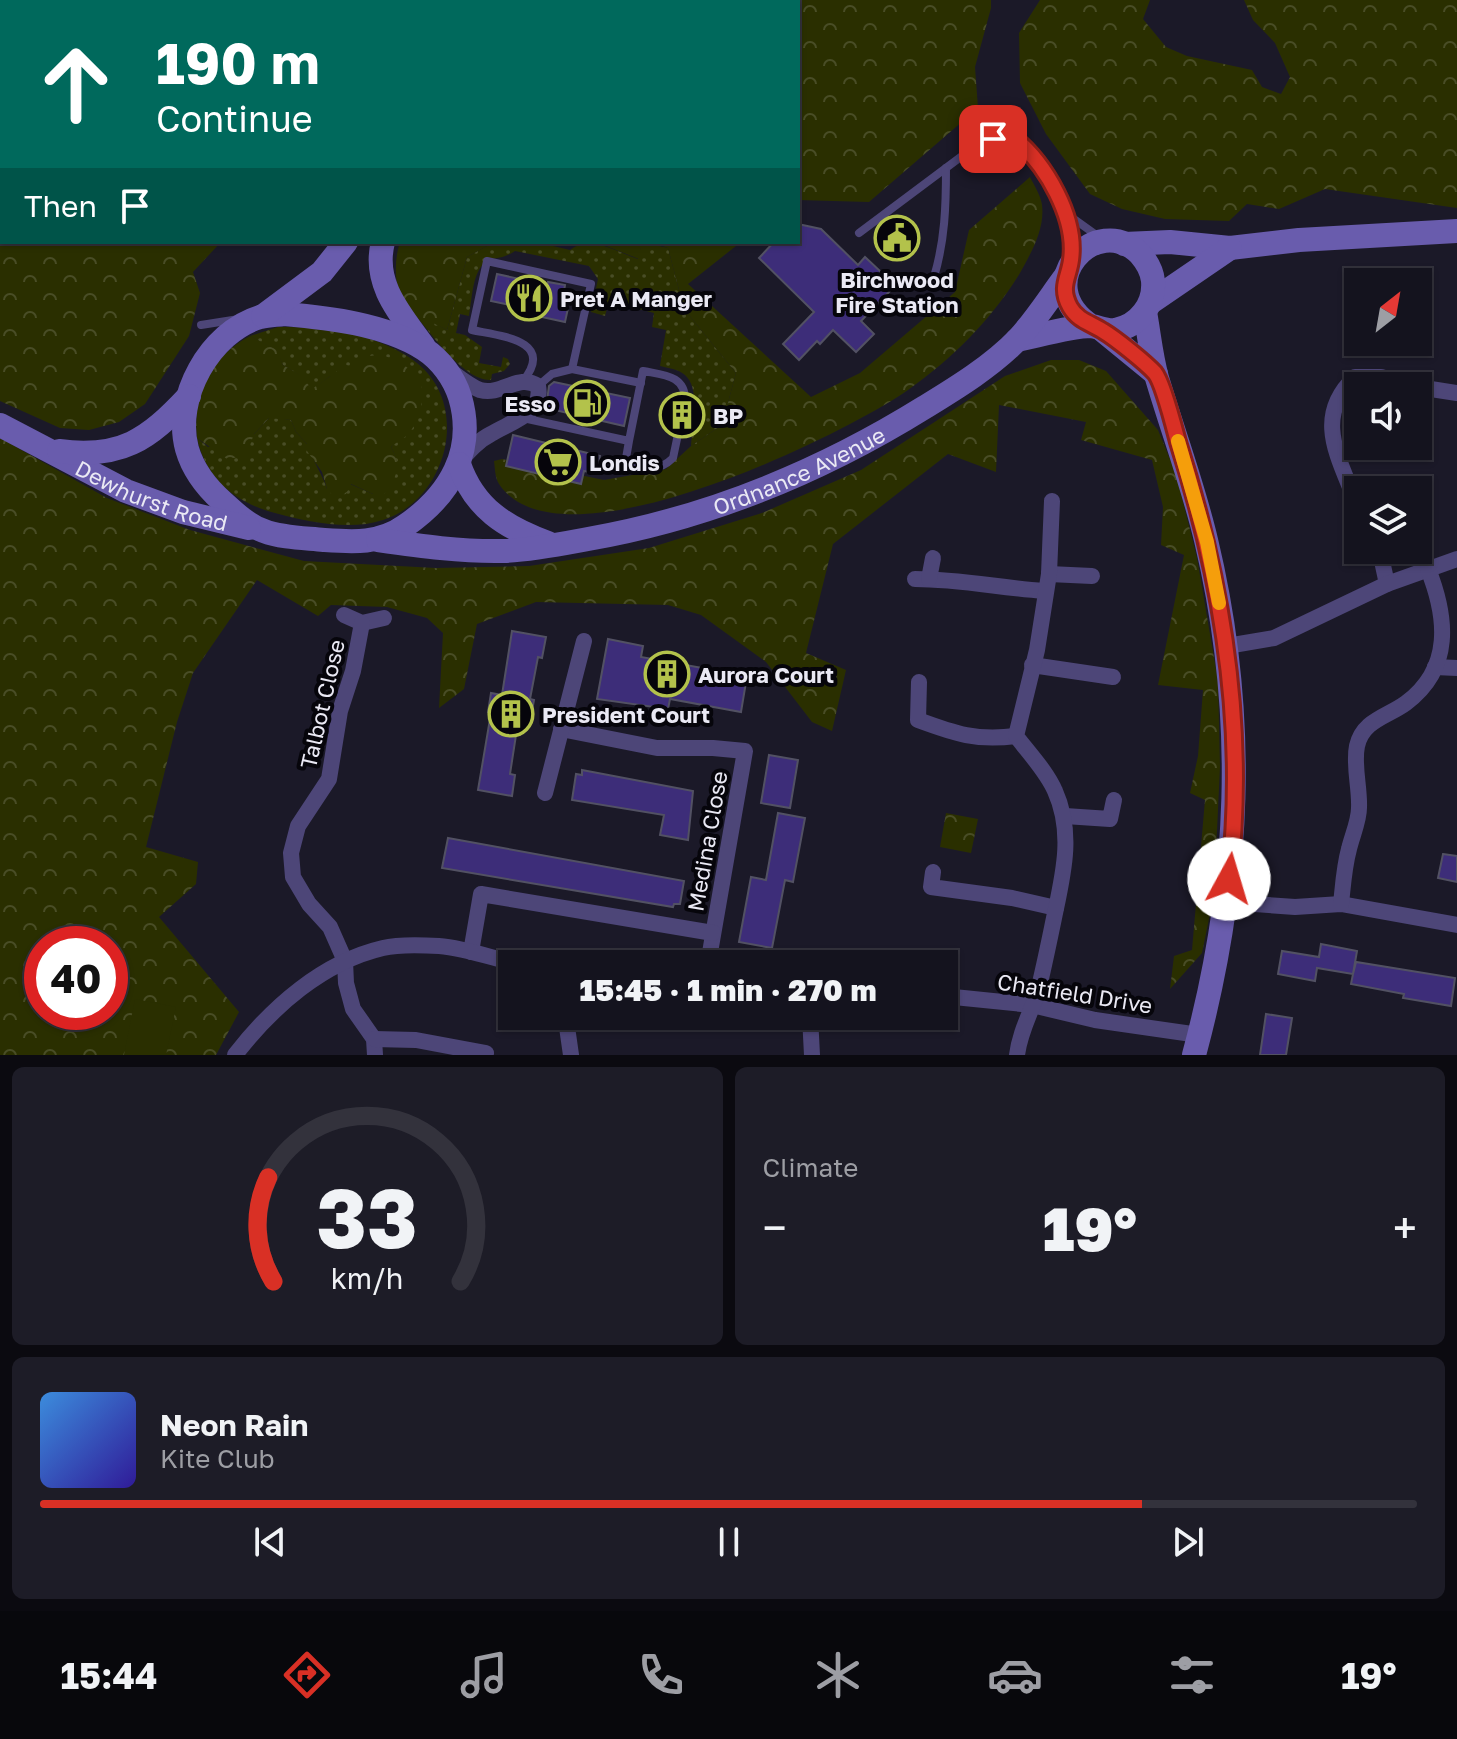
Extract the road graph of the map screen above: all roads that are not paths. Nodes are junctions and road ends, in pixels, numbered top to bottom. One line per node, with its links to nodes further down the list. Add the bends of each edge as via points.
1 (946, 168): 2 (lane, via 974,147 1014,138 1030,151); 4 (lane); 10 (lane, via 942,250)
2 (1067, 214): 5 (lane); 9 (lane)
3 (1457, 231): 8 (street)
4 (859, 233)
5 (1115, 243): 8 (street); 9 (street, via 1092,244); 11 (street, via 1137,251 1146,261 1154,288)
6 (344, 244): 12 (street, via 322,272)
7 (383, 244): 16 (street, via 380,266 391,301)
8 (1230, 248): 11 (street)
9 (1068, 269): 14 (street, via 1069,306); 15 (street, Ordnance Avenue)
10 (934, 277)
11 (1148, 307): 14 (street, via 1125,327); 18 (street)
12 (258, 318): 13 (lane); 16 (street, via 311,316 381,330); 24 (street, via 215,348 198,370)
13 (201, 325)
14 (1096, 328): 15 (street, Ordnance Avenue); 18 (street)
15 (1017, 340): 34 (street, Ordnance Avenue, via 962,384 806,472 644,529)
16 (435, 359): 20 (street, via 481,390); 29 (street, via 457,387 465,414)
17 (572, 369): 19 (lane); 20 (lane); 20 (lane, via 591,284 487,261 472,330 525,344 534,360)
18 (1156, 374): 47 (street, via 1199,512)
19 (641, 383): 27 (lane); 27 (lane, via 643,371 674,378 683,386 685,401 673,458 648,470 625,464)
20 (530, 384): 25 (street, via 540,396)
21 (1432, 389): 23 (street)
22 (1344, 390): 30 (street, via 1336,399 1331,430)
23 (1457, 393)
24 (189, 396): 28 (street, Dewhurst Road, via 167,420 118,450 85,454); 32 (street, via 184,425 198,474 238,516)
25 (522, 418): 27 (lane); 29 (street, via 489,434)
26 (0, 425): 28 (street, Dewhurst Road)
27 (629, 441)
28 (45, 449): 32 (street, Dewhurst Road, via 126,491)
29 (460, 462): 33 (street, via 432,505); 34 (street, via 475,497 487,510)
30 (1347, 476)
31 (1052, 501): 39 (street)
32 (263, 531): 33 (street)
33 (377, 540): 34 (street, Ordnance Avenue, via 506,551)
34 (554, 545)
35 (933, 558): 42 (street, via 922,579)
36 (1457, 559): 38 (street)
37 (1383, 564): 41 (street)
38 (1428, 569): 41 (street); 49 (street, via 1443,624)
39 (1049, 574): 40 (street); 42 (street)
40 (1092, 576)
41 (1387, 584): 47 (street, via 1274,638)
42 (1044, 591): 48 (street)
43 (344, 615): 45 (street, Talbot Close)
44 (384, 618): 45 (street, Talbot Close)
45 (362, 623): 67 (street, Talbot Close, via 329,779 298,826 291,853 293,877 330,927)
46 (584, 641): 53 (street)
47 (1227, 646): 59 (street, via 1236,770)
48 (1032, 665): 51 (street); 54 (street)
49 (1435, 667): 50 (street); 60 (street, via 1406,703 1364,727 1357,747 1360,811)
50 (1457, 668)
51 (1113, 677)
52 (919, 682): 54 (street, via 918,720 987,740)
53 (561, 729): 55 (street); 63 (street, Medina Close, via 657,748 745,751)
54 (1016, 736): 57 (street, via 1054,788)
55 (545, 793)
56 (1114, 800): 57 (street, via 1110,819)
57 (1065, 816): 61 (street, via 1065,860)
58 (933, 872): 61 (street, via 931,887)
59 (1226, 902): 60 (street); 72 (street)
60 (1341, 904): 62 (street)
61 (1056, 908): 69 (street)
62 (1457, 925)
63 (713, 933): 64 (street, Medina Close); 65 (street, Medina Close, via 481,894)
64 (710, 950)
65 (471, 952): 66 (street); 67 (street, via 440,946 385,947)
66 (498, 959)
67 (345, 961): 73 (street, Talbot Close, via 353,1009); 75 (street, via 283,1003)
68 (958, 997): 69 (street, Chatfield Drive)
69 (1032, 1005): 72 (street, Chatfield Drive); 78 (street)
70 (567, 1030): 76 (street)
71 (811, 1030): 77 (street)
72 (1197, 1045)
73 (374, 1047): 74 (street, via 416,1040)
74 (486, 1053)
75 (235, 1055)
76 (571, 1055)
77 (812, 1055)
78 (1017, 1055)

